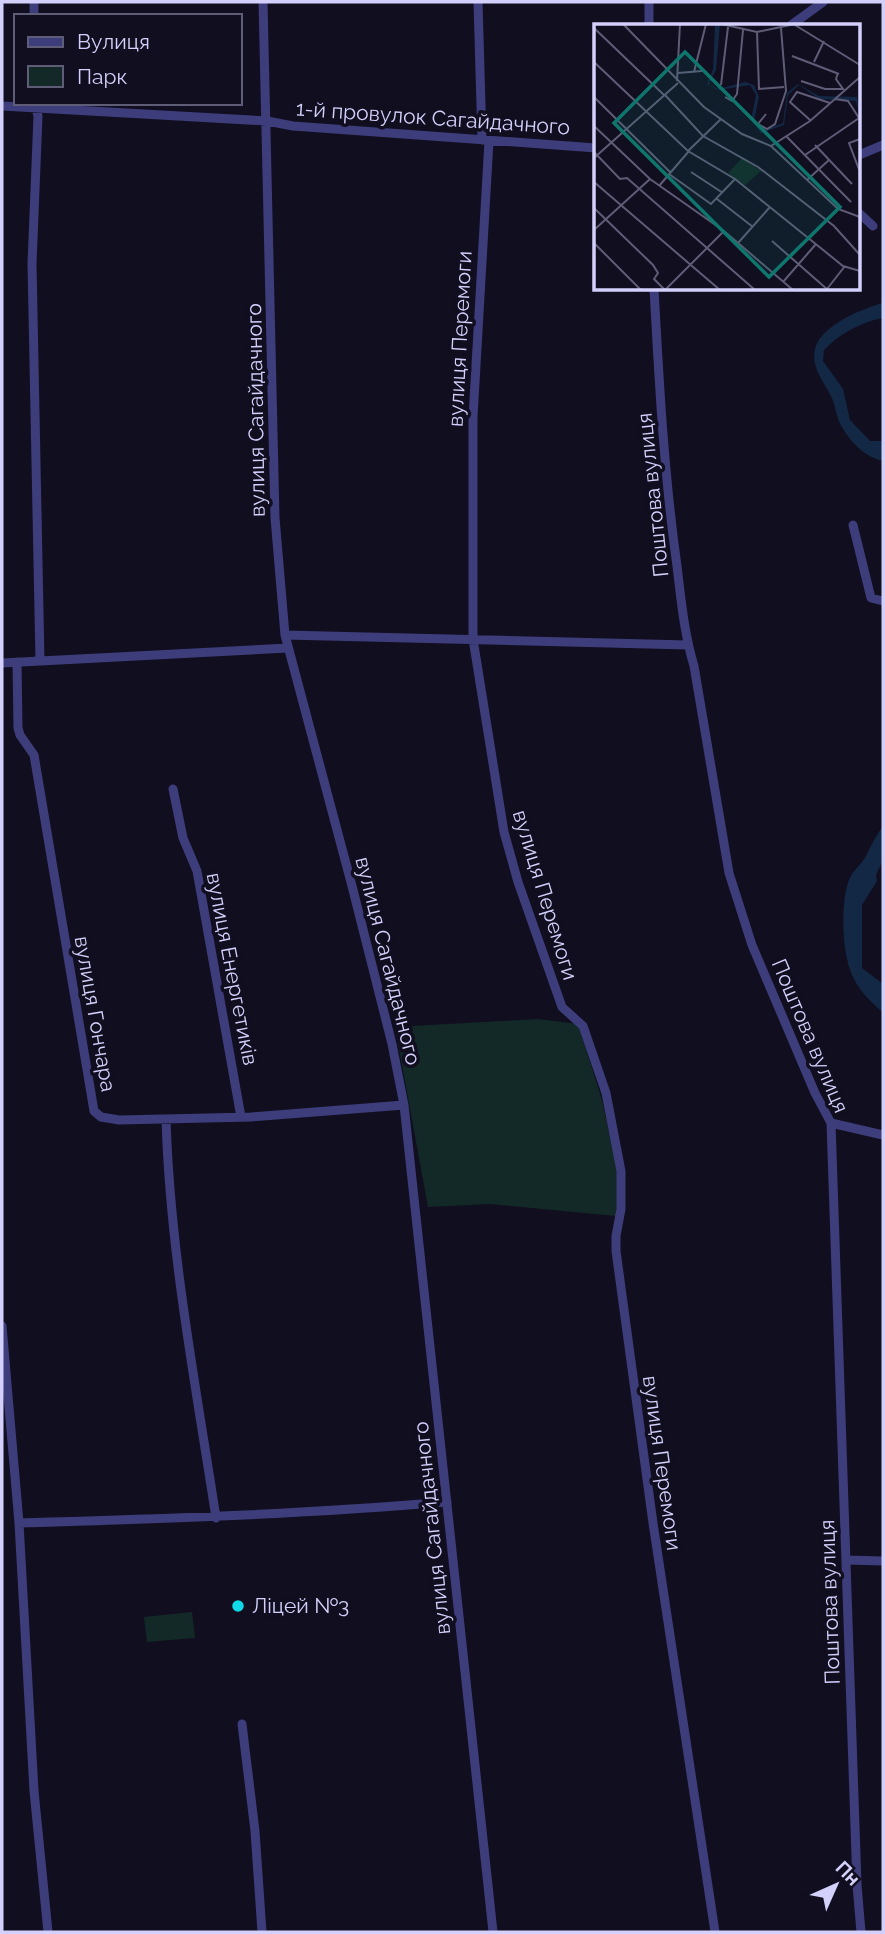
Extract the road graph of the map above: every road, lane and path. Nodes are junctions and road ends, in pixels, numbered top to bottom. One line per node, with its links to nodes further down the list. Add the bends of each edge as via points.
1 (263, 2): 9 (street, вулиця Сагайдачного)
2 (478, 2): 10 (street, вулиця Перемоги)
3 (649, 2): 5 (street)
4 (823, 2): 6 (street)
5 (649, 24)
6 (793, 24)
7 (2, 106): 8 (street, 1-й провулок Сагайдачного)
8 (35, 106): 9 (street, 1-й провулок Сагайдачного); 23 (street)
9 (267, 121): 10 (street, 1-й провулок Сагайдачного); 19 (street, вулиця Сагайдачного, via 275,518)
10 (485, 140): 12 (street, 1-й провулок Сагайдачного); 20 (street, вулиця Перемоги, via 473,416)
11 (883, 145): 13 (street)
12 (594, 148)
13 (860, 155)
14 (860, 214): 15 (street)
15 (873, 226)
16 (654, 290): 21 (street, Поштова вулиця, via 664,461)
17 (853, 525): 18 (street, via 872,598)
18 (883, 601)
19 (285, 635): 20 (street); 22 (street, вулиця Сагайдачного)
20 (473, 639): 21 (street); 43 (street, вулиця Перемоги, via 511,857 562,1007 583,1026 594,1056 621,1171 616,1251)
21 (688, 645): 30 (street, Поштова вулиця, via 729,873 752,945)
22 (288, 648): 23 (street); 27 (street, вулиця Сагайдачного)
23 (40, 661): 24 (street)
24 (17, 662): 25 (street); 29 (street, вулиця Гончара, via 18,728 34,755 94,1111 110,1120)
25 (2, 663)
26 (173, 789): 28 (street, вулиця Енергетиків, via 183,838 197,872)
27 (404, 1105): 28 (street); 34 (street, вулиця Сагайдачного)
28 (241, 1117): 29 (street)
29 (166, 1119): 35 (street, via 181,1280)
30 (831, 1123): 31 (street); 37 (street, Поштова вулиця)
31 (883, 1135)
32 (2, 1326): 33 (street)
33 (4, 1361): 36 (street)
34 (447, 1502): 35 (street); 42 (street, вулиця Сагайдачного)
35 (216, 1518): 36 (street)
36 (19, 1523): 40 (street, via 34,1791)
37 (847, 1560): 38 (street); 44 (street, Поштова вулиця)
38 (883, 1561)
39 (242, 1724): 41 (street)
40 (48, 1932)
41 (262, 1932)
42 (493, 1932)
43 (715, 1932)
44 (862, 1932)

